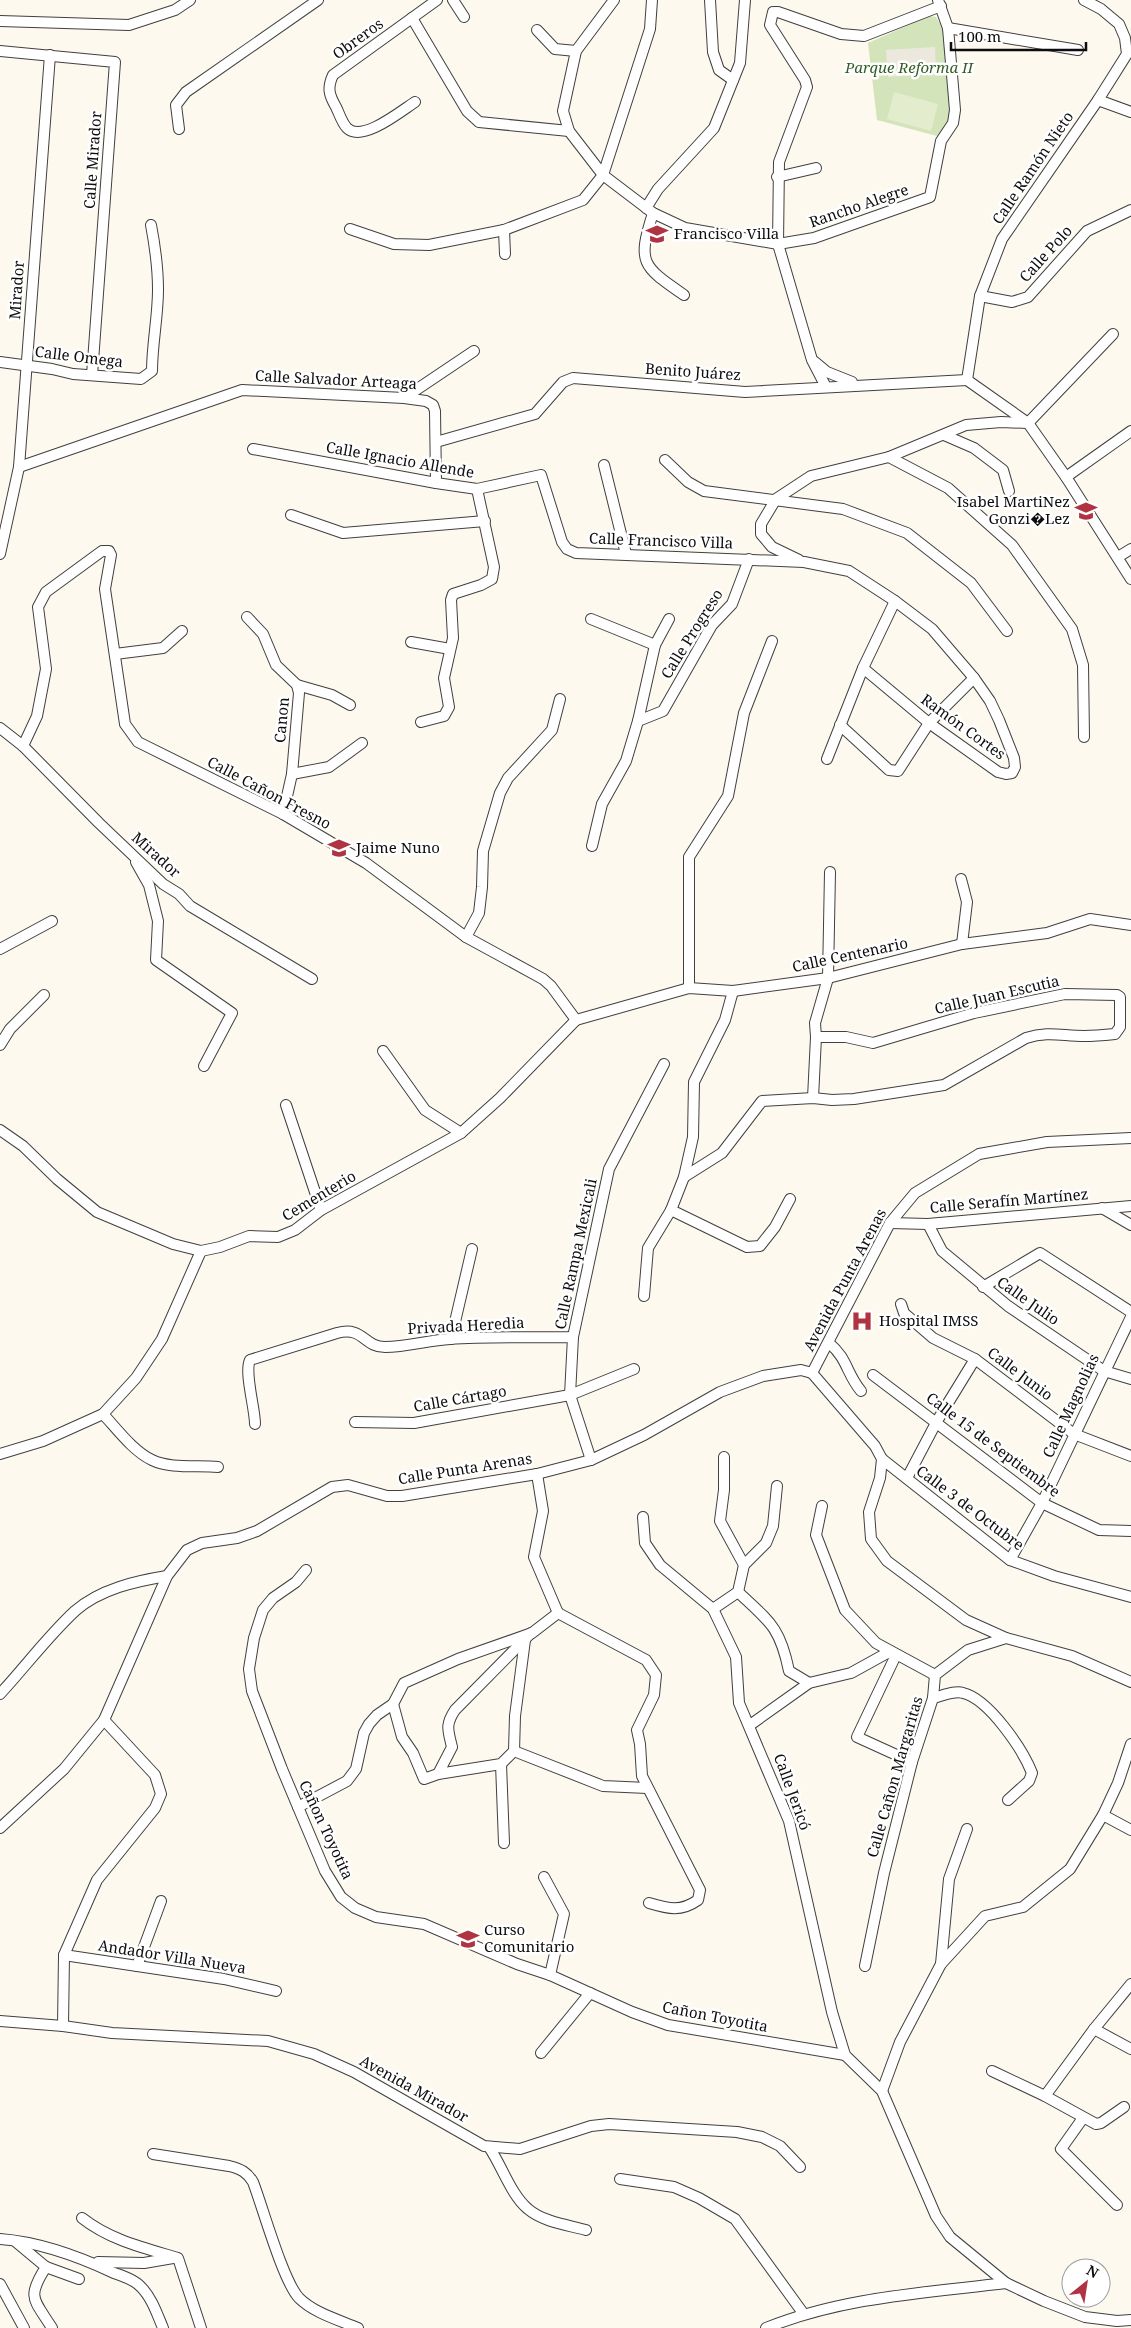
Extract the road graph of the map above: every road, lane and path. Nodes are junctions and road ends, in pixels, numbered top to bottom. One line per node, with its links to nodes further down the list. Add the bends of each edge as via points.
1 (190, 0): 11 (street)
2 (318, 0): 26 (street, via 186,92 176,104)
3 (437, 0): 13 (street, Obreros)
4 (453, 0): 12 (street)
5 (614, 0): 19 (street, Rancho Alegre)
6 (652, 0): 29 (street, via 650,28)
7 (710, 0): 22 (street, via 713,52 718,70)
8 (745, 0): 22 (street, via 740,63)
9 (1084, 0): 20 (street, Calle Ramón Nieto, via 1119,24)
10 (939, 3): 15 (street, Rancho Alegre); 30 (street, via 864,36 841,34 773,12 770,24 807,86 779,162)
11 (173, 5): 14 (street, via 128,25)
12 (464, 16)
13 (412, 18): 24 (street, Obreros, via 333,75 329,96 348,128 356,132 367,132); 27 (street, via 467,111 479,122)
14 (0, 21)
15 (948, 28): 17 (street); 36 (street, Rancho Alegre, via 954,117 942,141 930,198 814,238)
16 (537, 30): 19 (street, via 555,49)
17 (1078, 50)
18 (0, 51): 21 (street, Calle Mirador)
19 (576, 51): 27 (street, Rancho Alegre, via 563,111)
20 (1129, 54): 23 (street, Calle Ramón Nieto)
21 (50, 55): 44 (street, Mirador); 45 (street, Calle Mirador, via 115,62)
22 (733, 80): 32 (street, via 714,128 658,189)
23 (1098, 100): 25 (street); 39 (street, Calle Ramón Nieto, via 1002,239)
24 (415, 102)
25 (1131, 112)
26 (179, 129)
27 (569, 131): 29 (street, Rancho Alegre)
28 (816, 168): 30 (street)
29 (603, 175): 32 (street, Rancho Alegre); 35 (street, via 583,200)
30 (777, 177): 36 (street)
31 (1131, 210): 39 (street, Calle Polo, via 1088,231 1028,297 1012,302)
32 (650, 211): 36 (street, Rancho Alegre, via 685,228); 38 (street, via 643,247 646,263)
33 (151, 225): 45 (street, Calle Omega, via 157,256 158,292 152,371 141,379)
34 (350, 229): 35 (street, via 394,244 421,245)
35 (504, 230): 37 (street)
36 (778, 244): 42 (street)
37 (505, 254)
38 (684, 295)
39 (980, 296): 46 (street, Calle Ramón Nieto)
40 (1113, 334): 50 (street)
41 (474, 351): 49 (street)
42 (812, 360): 47 (street, via 828,372); 48 (street)
43 (0, 362): 44 (street, Calle Omega)
44 (26, 365): 45 (street, Calle Omega); 58 (street, Mirador)
45 (92, 375)
46 (968, 380): 47 (street, Benito Juárez); 50 (street)
47 (858, 384): 48 (street, Benito Juárez)
48 (826, 387): 53 (street, Benito Juárez, via 745,392 573,378 563,382 535,414)
49 (404, 398): 53 (street, Calle Salvador Arteaga, via 433,405); 58 (street, Calle Salvador Arteaga, via 242,390)
50 (1028, 423): 52 (street, via 966,425); 60 (street)
51 (1131, 431): 60 (street)
52 (944, 435): 55 (street); 63 (street, via 974,448 1003,470)
53 (436, 442): 61 (street, Calle Salvador Arteaga)
54 (253, 449): 61 (street, Calle Ignacio Allende)
55 (889, 457): 64 (street, via 811,476); 96 (street, via 948,488 1012,544 1072,629 1083,665)
56 (665, 460): 64 (street, via 688,482 704,491)
57 (604, 465): 69 (street)
58 (19, 467): 68 (street, Mirador)
59 (541, 475): 62 (street, Calle Ignacio Allende); 69 (street, Calle Francisco Villa, via 566,549 576,553)
60 (1066, 477): 70 (street)
61 (436, 483): 62 (street, Calle Ignacio Allende)
62 (477, 489): 66 (street)
63 (1009, 491)
64 (776, 499): 72 (street, via 761,524 761,534 772,547); 79 (street, via 843,509 907,533 971,583)
65 (291, 515): 66 (street, via 342,533)
66 (485, 521): 83 (street, via 494,567 492,579 481,586 453,594)
67 (1131, 549): 70 (street)
68 (0, 554)
69 (626, 554): 71 (street, Calle Francisco Villa)
70 (1118, 557): 73 (street)
71 (749, 559): 72 (street, Calle Francisco Villa); 90 (street, Calle Progreso, via 732,604 712,625 663,711)
72 (804, 562): 74 (street, Ramón Cortes, via 849,571)
73 (1131, 579)
74 (896, 601): 85 (street); 86 (street, Ramón Cortes, via 932,629)
75 (247, 617): 87 (street, Canon, via 263,634 276,665)
76 (592, 618): 82 (street, Calle Progreso)
77 (669, 619): 82 (street, Calle Progreso)
78 (182, 631): 84 (street, via 163,648)
79 (1007, 632)
80 (772, 641): 113 (street, via 744,713 728,796 689,858)
81 (411, 642): 83 (street)
82 (655, 646): 90 (street, Calle Progreso)
83 (450, 650): 91 (street, via 444,678 449,707 444,716)
84 (114, 654): 98 (street, Calle Cañon Fresno, via 105,589 111,555 102,551 46,592 38,607 46,669 37,716); 101 (street, Calle Cañon Fresno, via 125,724 138,742)
85 (863, 668): 92 (street, Ramón Cortes); 93 (street)
86 (974, 678): 92 (street); 92 (street, Ramón Cortes, via 999,720 1014,758 1012,772 998,772)
87 (297, 685): 89 (street, via 332,695); 100 (street, Canon)
88 (560, 699): 108 (street, via 552,730 508,778 500,793 483,852 479,913)
89 (350, 705)
90 (638, 721): 102 (street, via 626,761 602,804)
91 (421, 722)
92 (929, 724): 93 (street, via 898,771 894,772)
93 (840, 725): 99 (street)
94 (0, 728): 95 (street, Mirador)
95 (5, 736): 98 (street, Mirador)
96 (1084, 737)
97 (362, 743): 100 (street, via 329,767)
98 (23, 746): 103 (street, Mirador)
99 (827, 759)
100 (292, 774): 101 (street, Canon)
101 (283, 814): 108 (street, Calle Cañon Fresno, via 366,863)
102 (592, 846)
103 (131, 852): 112 (street, Mirador, via 190,906); 121 (street, via 149,885 158,921 156,960 232,1013)
104 (830, 872): 111 (street)
105 (962, 879): 109 (street, via 966,902)
106 (52, 921): 110 (street)
107 (1131, 925): 109 (street, Calle Centenario, via 1090,920 1047,933)
108 (466, 937): 116 (street, Calle Cañon Fresno, via 543,979)
109 (962, 944): 111 (street, Calle Centenario)
110 (0, 949)
111 (828, 978): 114 (street, Calle Centenario); 117 (street, via 815,1023)
112 (312, 979)
113 (689, 988): 114 (street, Calle Centenario); 116 (street, Calle Centenario)
114 (733, 991): 127 (street, via 726,1020 694,1082 692,1137)
115 (44, 995): 118 (street, via 10,1029)
116 (576, 1020): 125 (street, Cementerio)
117 (816, 1037): 122 (street); 122 (street, Calle Juan Escutia, via 846,1037 873,1043 974,1013 1065,994 1120,997 1120,1026 1116,1034 1039,1034 1026,1038 944,1085 854,1099)
118 (0, 1045)
119 (383, 1051): 125 (street, via 425,1110)
120 (664, 1064): 143 (street, Calle Rampa Mexicali, via 609,1169)
121 (204, 1066)
122 (813, 1098): 127 (street, Calle Juan Escutia, via 762,1101 722,1153)
123 (286, 1105): 131 (street)
124 (0, 1130): 137 (street, Cementerio, via 23,1146 97,1212 173,1244)
125 (461, 1133): 131 (street, Cementerio)
126 (1131, 1138): 133 (street, Avenida Punta Arenas, via 1047,1142 979,1154 914,1193)
127 (684, 1177): 132 (street)
128 (790, 1198): 132 (street, via 775,1227 760,1246 747,1247)
129 (1131, 1206): 130 (street, Calle Serafín Martínez)
130 (1101, 1208): 134 (street, Calle Serafín Martínez); 135 (street)
131 (321, 1210): 137 (street, Cementerio, via 295,1230 278,1237 249,1236 220,1248)
132 (671, 1210): 139 (street, via 648,1248)
133 (890, 1222): 134 (street, Calle Serafín Martínez); 145 (street, Avenida Punta Arenas)
134 (928, 1224): 138 (street, Calle Julio, via 942,1251)
135 (1131, 1225)
136 (472, 1249): 144 (street)
137 (201, 1251): 154 (street, via 162,1339 136,1378)
138 (983, 1287): 141 (street, via 1040,1253); 148 (street, Calle Julio)
139 (644, 1296)
140 (901, 1304): 146 (street, Calle Junio, via 904,1313 933,1338)
141 (1131, 1312)
142 (1131, 1317): 148 (street, Calle Magnolias)
143 (573, 1337): 144 (street, Privada Heredia); 153 (street, Calle Rampa Mexicali)
144 (451, 1339): 157 (street, Privada Heredia, via 379,1347 347,1330 250,1360 248,1370)
145 (829, 1343): 149 (street, Avenida Punta Arenas); 152 (street, via 841,1353 852,1380)
146 (975, 1359): 155 (street); 158 (street, Calle Junio)
147 (634, 1369): 153 (street, Calle Cártago)
148 (1104, 1371): 151 (street, Calle Julio); 158 (street, Calle Magnolias)
149 (812, 1373): 162 (street, Calle Punta Arenas, via 801,1370 763,1376 720,1392); 163 (street, via 875,1446)
150 (873, 1375): 155 (street, Calle 15 de Septiembre)
151 (1131, 1379)
152 (861, 1391)
153 (570, 1395): 156 (street, Calle Cártago, via 414,1423); 162 (street, Calle Rampa Mexicali)
154 (103, 1414): 159 (street, via 43,1441); 164 (street, via 151,1460)
155 (937, 1421): 166 (street); 168 (street, Calle 15 de Septiembre)
156 (355, 1422)
157 (255, 1424)
158 (1074, 1434): 160 (street, Calle Junio); 168 (street, Calle Magnolias)
159 (0, 1454)
160 (1131, 1456)
161 (724, 1458): 173 (street, via 720,1521)
162 (591, 1460): 165 (street, Calle Punta Arenas)
163 (882, 1460): 166 (street, Calle 3 de Octubre); 181 (street, via 869,1512 871,1539 888,1561 966,1620)
164 (218, 1467)
165 (537, 1474): 175 (street, Calle Punta Arenas, via 402,1496 387,1496 348,1485 332,1487 257,1532 202,1542 187,1550); 179 (street, via 543,1511 534,1557)
166 (907, 1478): 172 (street, Calle 3 de Octubre)
167 (777, 1486): 173 (street, via 773,1526 766,1543)
168 (1042, 1503): 171 (street, Calle 15 de Septiembre, via 1099,1530); 172 (street, Calle Magnolias)
169 (822, 1506): 182 (street, via 816,1534 845,1610 876,1643)
170 (643, 1517): 178 (street, via 645,1543 660,1565)
171 (1131, 1532)
172 (1010, 1560): 177 (street, Calle 3 de Octubre)
173 (744, 1566): 176 (street)
174 (306, 1570): 198 (street, Cañon Toyotita, via 263,1610 249,1669 252,1691)
175 (167, 1576): 186 (street, via 132,1582 76,1610); 189 (street, Calle Punta Arenas)
176 (738, 1592): 178 (street); 185 (street, via 779,1634 790,1671)
177 (1131, 1597)
178 (713, 1609): 190 (street, Calle Jericó, via 736,1657 740,1703)
179 (558, 1613): 180 (street); 196 (street, via 646,1660 656,1675 654,1695 637,1730 642,1776)
180 (529, 1637): 188 (street, via 458,1658 404,1683); 192 (street, via 515,1716); 195 (street, via 455,1710 448,1721 452,1747)
181 (1006, 1638): 183 (street, via 968,1650); 184 (street, via 1072,1656)
182 (893, 1654): 183 (street); 185 (street, via 851,1673); 193 (street, via 858,1737)
183 (935, 1675): 187 (street, Calle Cañon Margaritas)
184 (1131, 1682)
185 (809, 1683): 190 (street)
186 (0, 1694)
187 (933, 1698): 193 (street, Calle Cañon Margaritas); 197 (street, via 961,1692 977,1698 993,1712 1032,1774 1029,1781)
188 (393, 1704): 195 (street, via 402,1737 413,1752 424,1779); 198 (street, via 369,1724 356,1769 347,1781)
189 (104, 1720): 200 (street, Calle Punta Arenas, via 64,1768); 207 (street, via 155,1775 161,1794 155,1808 97,1880)
190 (750, 1725): 220 (street, Calle Jericó, via 790,1821)
191 (1131, 1744): 199 (street)
192 (514, 1751): 194 (street); 196 (street, via 603,1786)
193 (912, 1762): 210 (street, Calle Cañon Margaritas, via 884,1872)
194 (501, 1764): 195 (street); 203 (street)
195 (438, 1774)
196 (647, 1788): 206 (street, via 700,1890 698,1900 687,1908 671,1910)
197 (1008, 1800)
198 (298, 1807): 211 (street, Cañon Toyotita, via 325,1871 341,1897 355,1908 376,1916 424,1924)
199 (1103, 1815): 202 (street); 208 (street, via 1070,1869 1022,1907 985,1916)
200 (0, 1828)
201 (967, 1829): 208 (street, via 949,1879)
202 (1131, 1830)
203 (504, 1843)
204 (544, 1877): 211 (street, via 564,1914)
205 (161, 1901): 209 (street)
206 (649, 1903)
207 (64, 1955): 209 (street, Andador Villa Nueva); 216 (street)
208 (941, 1964): 222 (street, via 900,2042)
209 (137, 1966): 213 (street, Andador Villa Nueva, via 224,1978)
210 (865, 1966)
211 (550, 1975): 214 (street, Cañon Toyotita)
212 (1131, 1984): 217 (street)
213 (276, 1991)
214 (590, 1993): 219 (street); 220 (street, Cañon Toyotita, via 668,2025)
215 (0, 2021): 216 (street, Avenida Mirador)
216 (63, 2026): 226 (street, Avenida Mirador, via 112,2033 190,2036 289,2046 354,2072)
217 (1094, 2029): 218 (street); 223 (street)
218 (1131, 2048)
219 (541, 2053)
220 (844, 2055): 222 (street)
221 (992, 2071): 223 (street)
222 (882, 2091): 239 (street, via 933,2208 950,2237)
223 (1045, 2096): 225 (street)
224 (1124, 2107): 225 (street, via 1101,2123)
225 (1083, 2118): 230 (street, via 1061,2149)
226 (489, 2147): 228 (street, Avenida Mirador, via 520,2149 591,2126 609,2124 737,2132 762,2137 780,2146); 232 (street, via 529,2210)
227 (153, 2154): 247 (street, via 241,2169 253,2182 289,2283 299,2298 316,2310)
228 (800, 2167)
229 (620, 2179): 241 (street, via 674,2187 735,2219)
230 (1116, 2206)
231 (82, 2218): 235 (street, via 96,2229 136,2246)
232 (586, 2230)
233 (0, 2239): 234 (street)
234 (14, 2240): 236 (street, via 70,2253); 237 (street)
235 (178, 2258): 236 (street, via 144,2263); 246 (street)
236 (92, 2262): 245 (street, via 140,2286 150,2298)
237 (46, 2267): 238 (street); 244 (street, via 33,2290 34,2299)
238 (79, 2279)
239 (1006, 2283): 241 (street, via 850,2302); 242 (street, via 1085,2316)
240 (0, 2284): 243 (street)
241 (803, 2313): 248 (street)
242 (1131, 2320)
243 (24, 2328)
244 (52, 2328)
245 (163, 2328)
246 (201, 2328)
247 (358, 2328)
248 (766, 2328)

